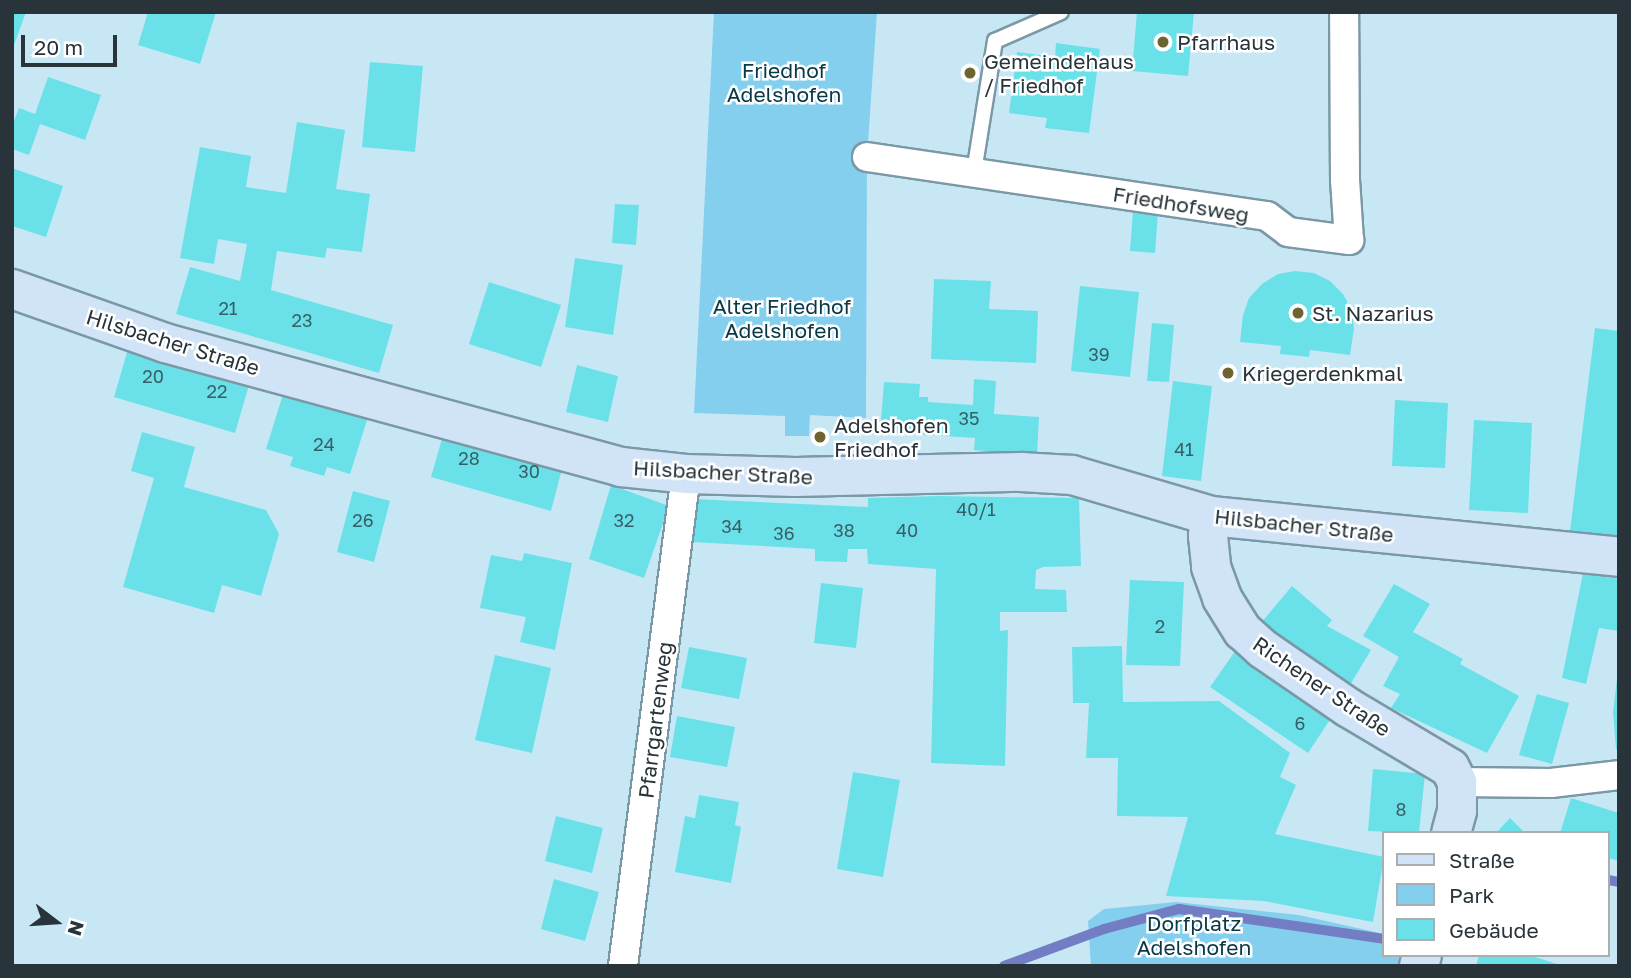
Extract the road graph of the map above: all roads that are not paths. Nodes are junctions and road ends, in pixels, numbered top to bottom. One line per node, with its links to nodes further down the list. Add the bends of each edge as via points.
1 (1062, 12): 4 (lane, via 995,41)
2 (1343, 12): 4 (street, Friedhofsweg, via 1349,240 1288,232 1266,216)
3 (867, 157): 4 (street, Friedhofsweg)
4 (974, 172)
5 (12, 289): 6 (main road, Hilsbacher Straße, via 165,343 621,467)
6 (686, 474): 7 (main road, Hilsbacher Straße, via 1072,475); 12 (street, Pfarrgartenweg)
7 (1211, 516): 8 (main road, Hilsbacher Straße); 10 (main road, Richener Straße, via 1211,567 1222,598 1243,631 1349,708 1437,758 1451,768)
8 (1619, 557)
9 (1619, 775): 10 (street, via 1551,783)
10 (1458, 782): 11 (main road)
11 (1452, 831)
12 (623, 966)

